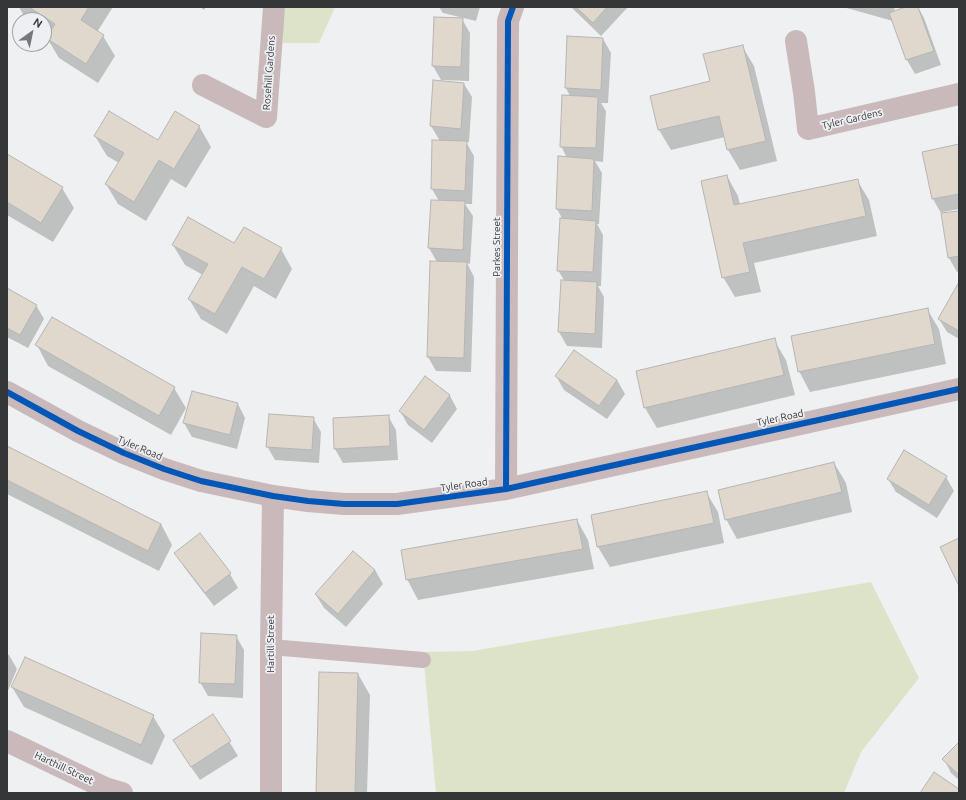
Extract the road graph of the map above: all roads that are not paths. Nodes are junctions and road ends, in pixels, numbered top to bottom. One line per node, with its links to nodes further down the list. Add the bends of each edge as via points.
1 (274, 7): 4 (street, Rosehill Gardens, via 266,117)
2 (513, 7): 8 (street, Parkes Street, via 508,22)
3 (796, 41): 5 (street, Tyler Gardens, via 808,129)
4 (203, 85)
5 (959, 94)
6 (959, 389): 8 (street, Tyler Road)
7 (7, 392): 9 (street, Tyler Road, via 78,431 164,469 201,481)
8 (506, 489): 9 (street, Tyler Road, via 397,504 344,504)
9 (273, 496): 10 (street, Hartill Street)
10 (271, 647): 11 (lane); 14 (street, Hartill Street)
11 (423, 660)
12 (7, 741): 13 (street, Harthill Street, via 105,788)
13 (122, 793)
14 (271, 793)

